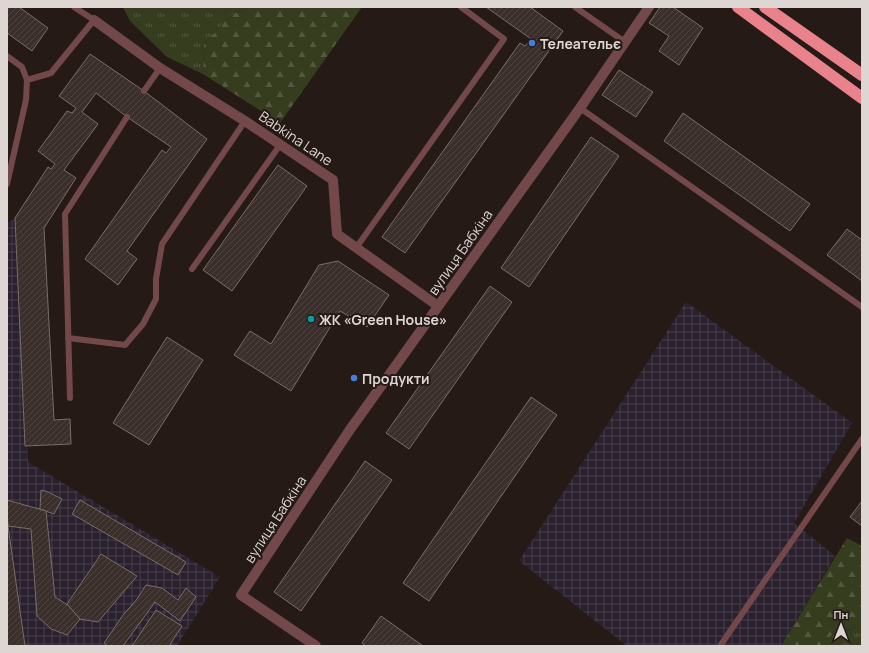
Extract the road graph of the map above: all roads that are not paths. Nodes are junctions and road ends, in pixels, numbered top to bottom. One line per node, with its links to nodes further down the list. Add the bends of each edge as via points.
1 (74, 7): 7 (lane)
2 (461, 7): 20 (lane, via 504,39)
3 (575, 7): 8 (lane)
4 (648, 7): 8 (street, вулиця Бабкіна)
5 (738, 7): 14 (highway)
6 (765, 7): 11 (highway)
7 (94, 20): 10 (street, Babkina Lane); 12 (lane, via 51,72)
8 (625, 42): 15 (street, вулиця Бабкіна)
9 (7, 56): 12 (lane, via 22,67)
10 (160, 68): 13 (lane); 17 (street, Babkina Lane)
11 (862, 75)
12 (27, 80): 19 (lane, via 26,100)
13 (144, 91)
14 (862, 98)
15 (580, 108): 22 (street, вулиця Бабкіна); 23 (lane)
16 (127, 117): 24 (lane, via 65,214)
17 (245, 121): 18 (street, Babkina Lane); 24 (lane, via 162,244 156,279 156,299 143,324 125,345)
18 (280, 145): 20 (street, Babkina Lane, via 333,180 337,234); 21 (lane)
19 (7, 184)
20 (356, 248): 22 (street, Babkina Lane)
21 (192, 269)
22 (438, 306): 27 (street, вулиця Бабкіна, via 349,431 241,595)
23 (862, 307)
24 (68, 338): 25 (lane)
25 (70, 398)
26 (862, 438): 28 (lane)
27 (316, 646)
28 (720, 646)

